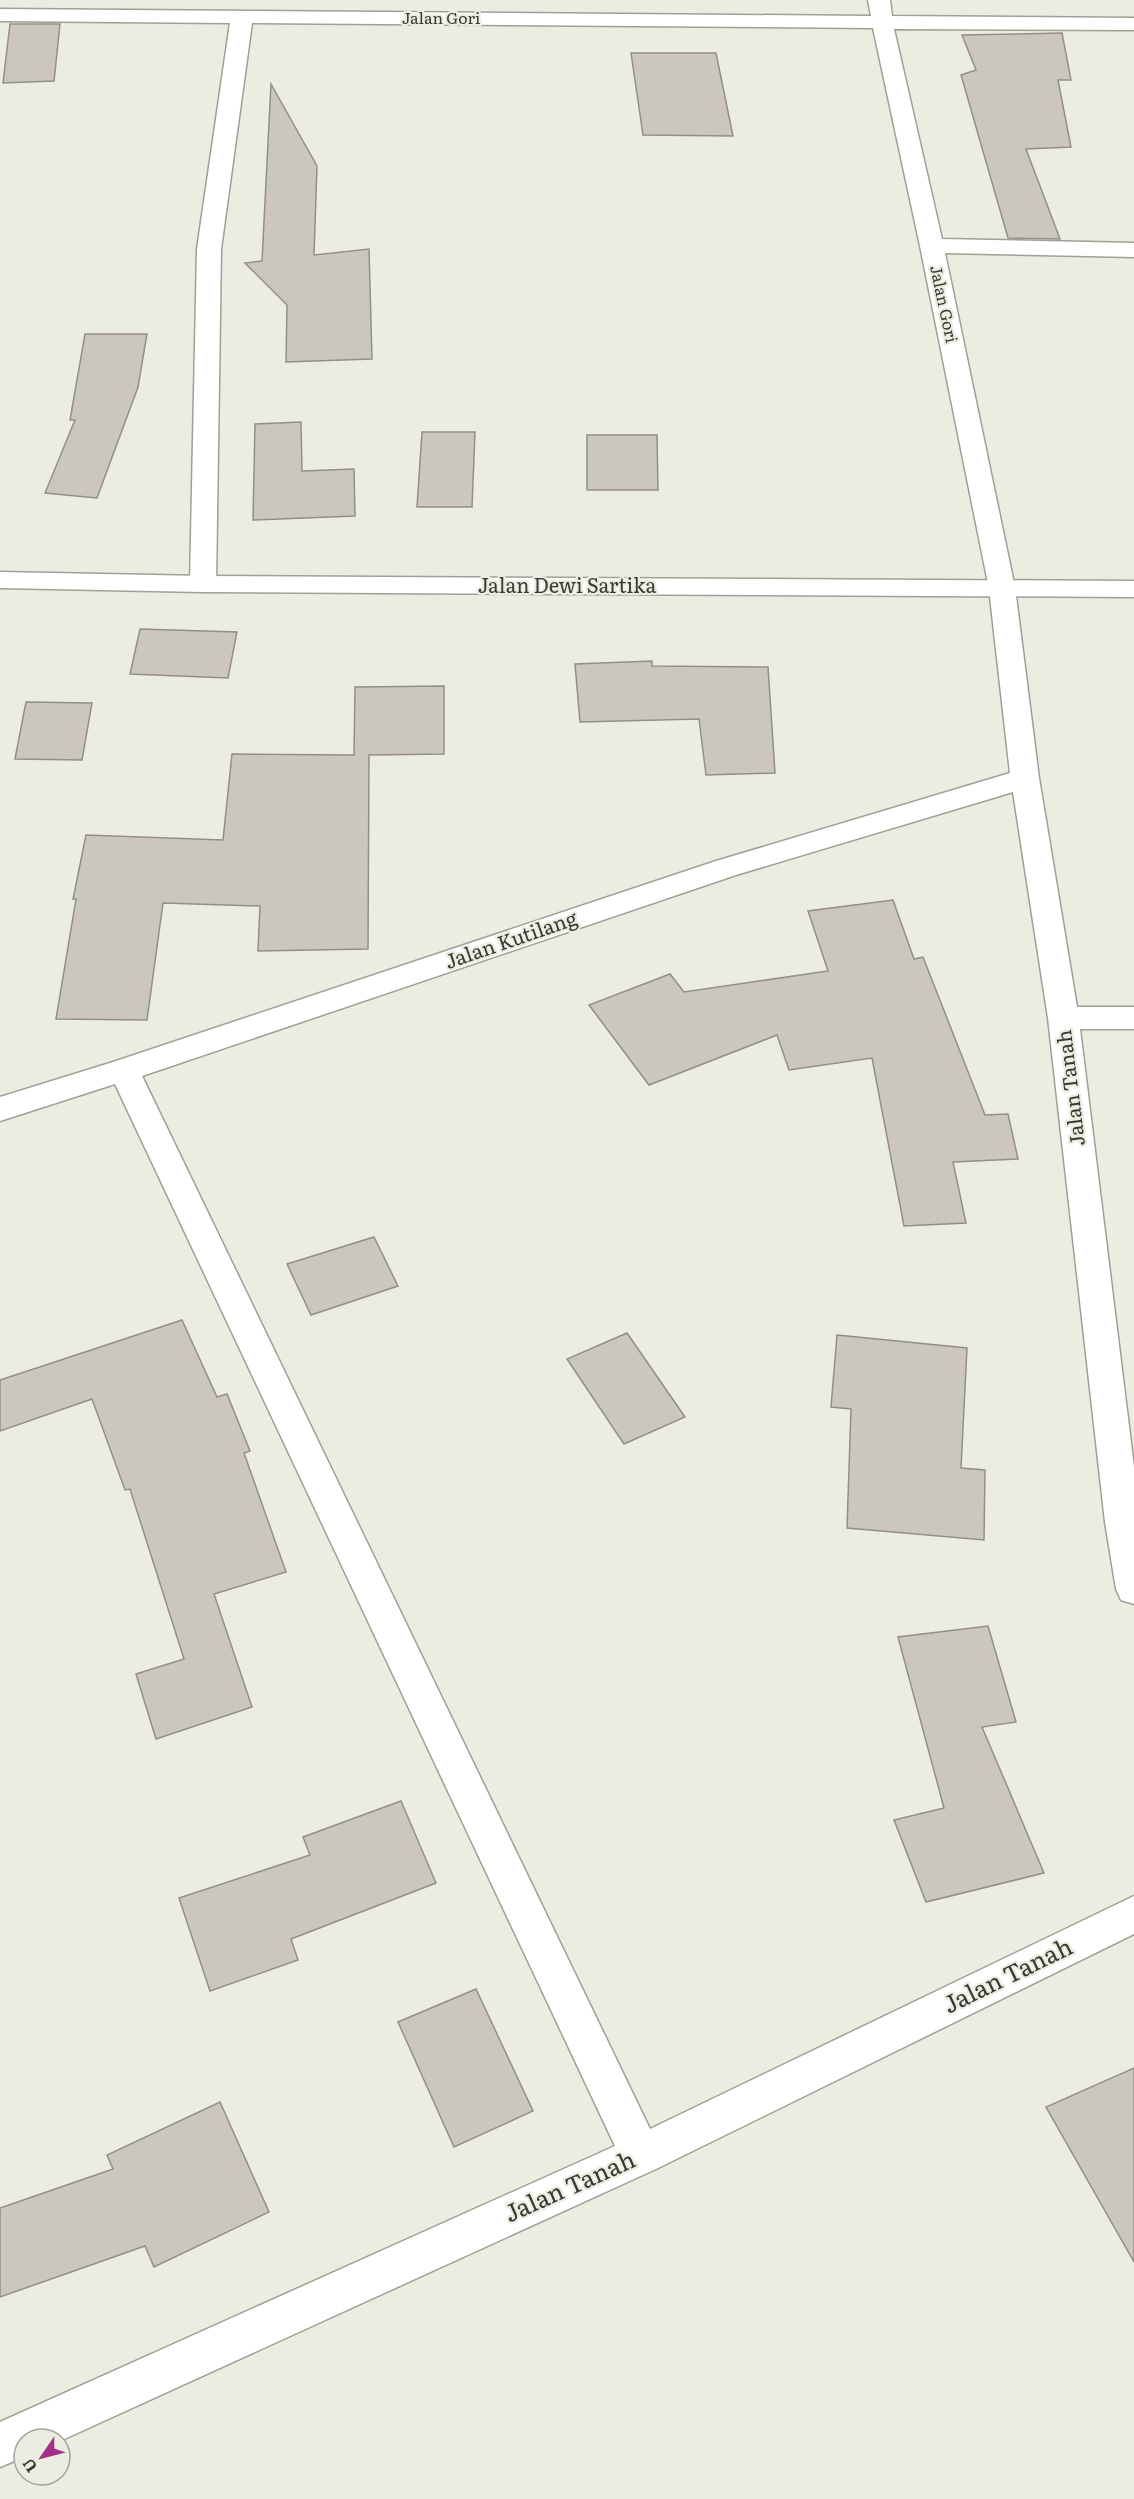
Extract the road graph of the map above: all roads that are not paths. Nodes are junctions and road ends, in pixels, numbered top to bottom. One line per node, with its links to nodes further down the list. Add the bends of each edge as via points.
1 (880, 11): 3 (street, Jalan Gori); 4 (street, Jalan Gori); 5 (street, Jalan Gori)
2 (0, 15): 3 (street, Jalan Gori)
3 (242, 17): 8 (street, via 209,249)
4 (1134, 24)
5 (932, 246): 6 (street); 9 (street, Jalan Gori)
6 (1134, 250)
7 (0, 580): 8 (street, Jalan Dewi Sartika)
8 (203, 584): 9 (street, Jalan Dewi Sartika)
9 (1002, 588): 10 (street, Jalan Dewi Sartika); 11 (street, Jalan Tanah)
10 (1134, 589)
11 (1025, 778): 12 (street, Jalan Tanah); 14 (street, Jalan Kutilang, via 726,868)
12 (1063, 1018): 13 (street); 16 (street, Jalan Tanah)
13 (1134, 1018)
14 (124, 1070): 15 (street, Jalan Kutilang); 19 (street)
15 (0, 1109)
16 (1129, 1522): 17 (street, Jalan Tanah)
17 (1134, 1589)
18 (1134, 1914): 19 (street, Jalan Tanah)
19 (640, 2155): 20 (street, Jalan Tanah)
20 (0, 2445)

